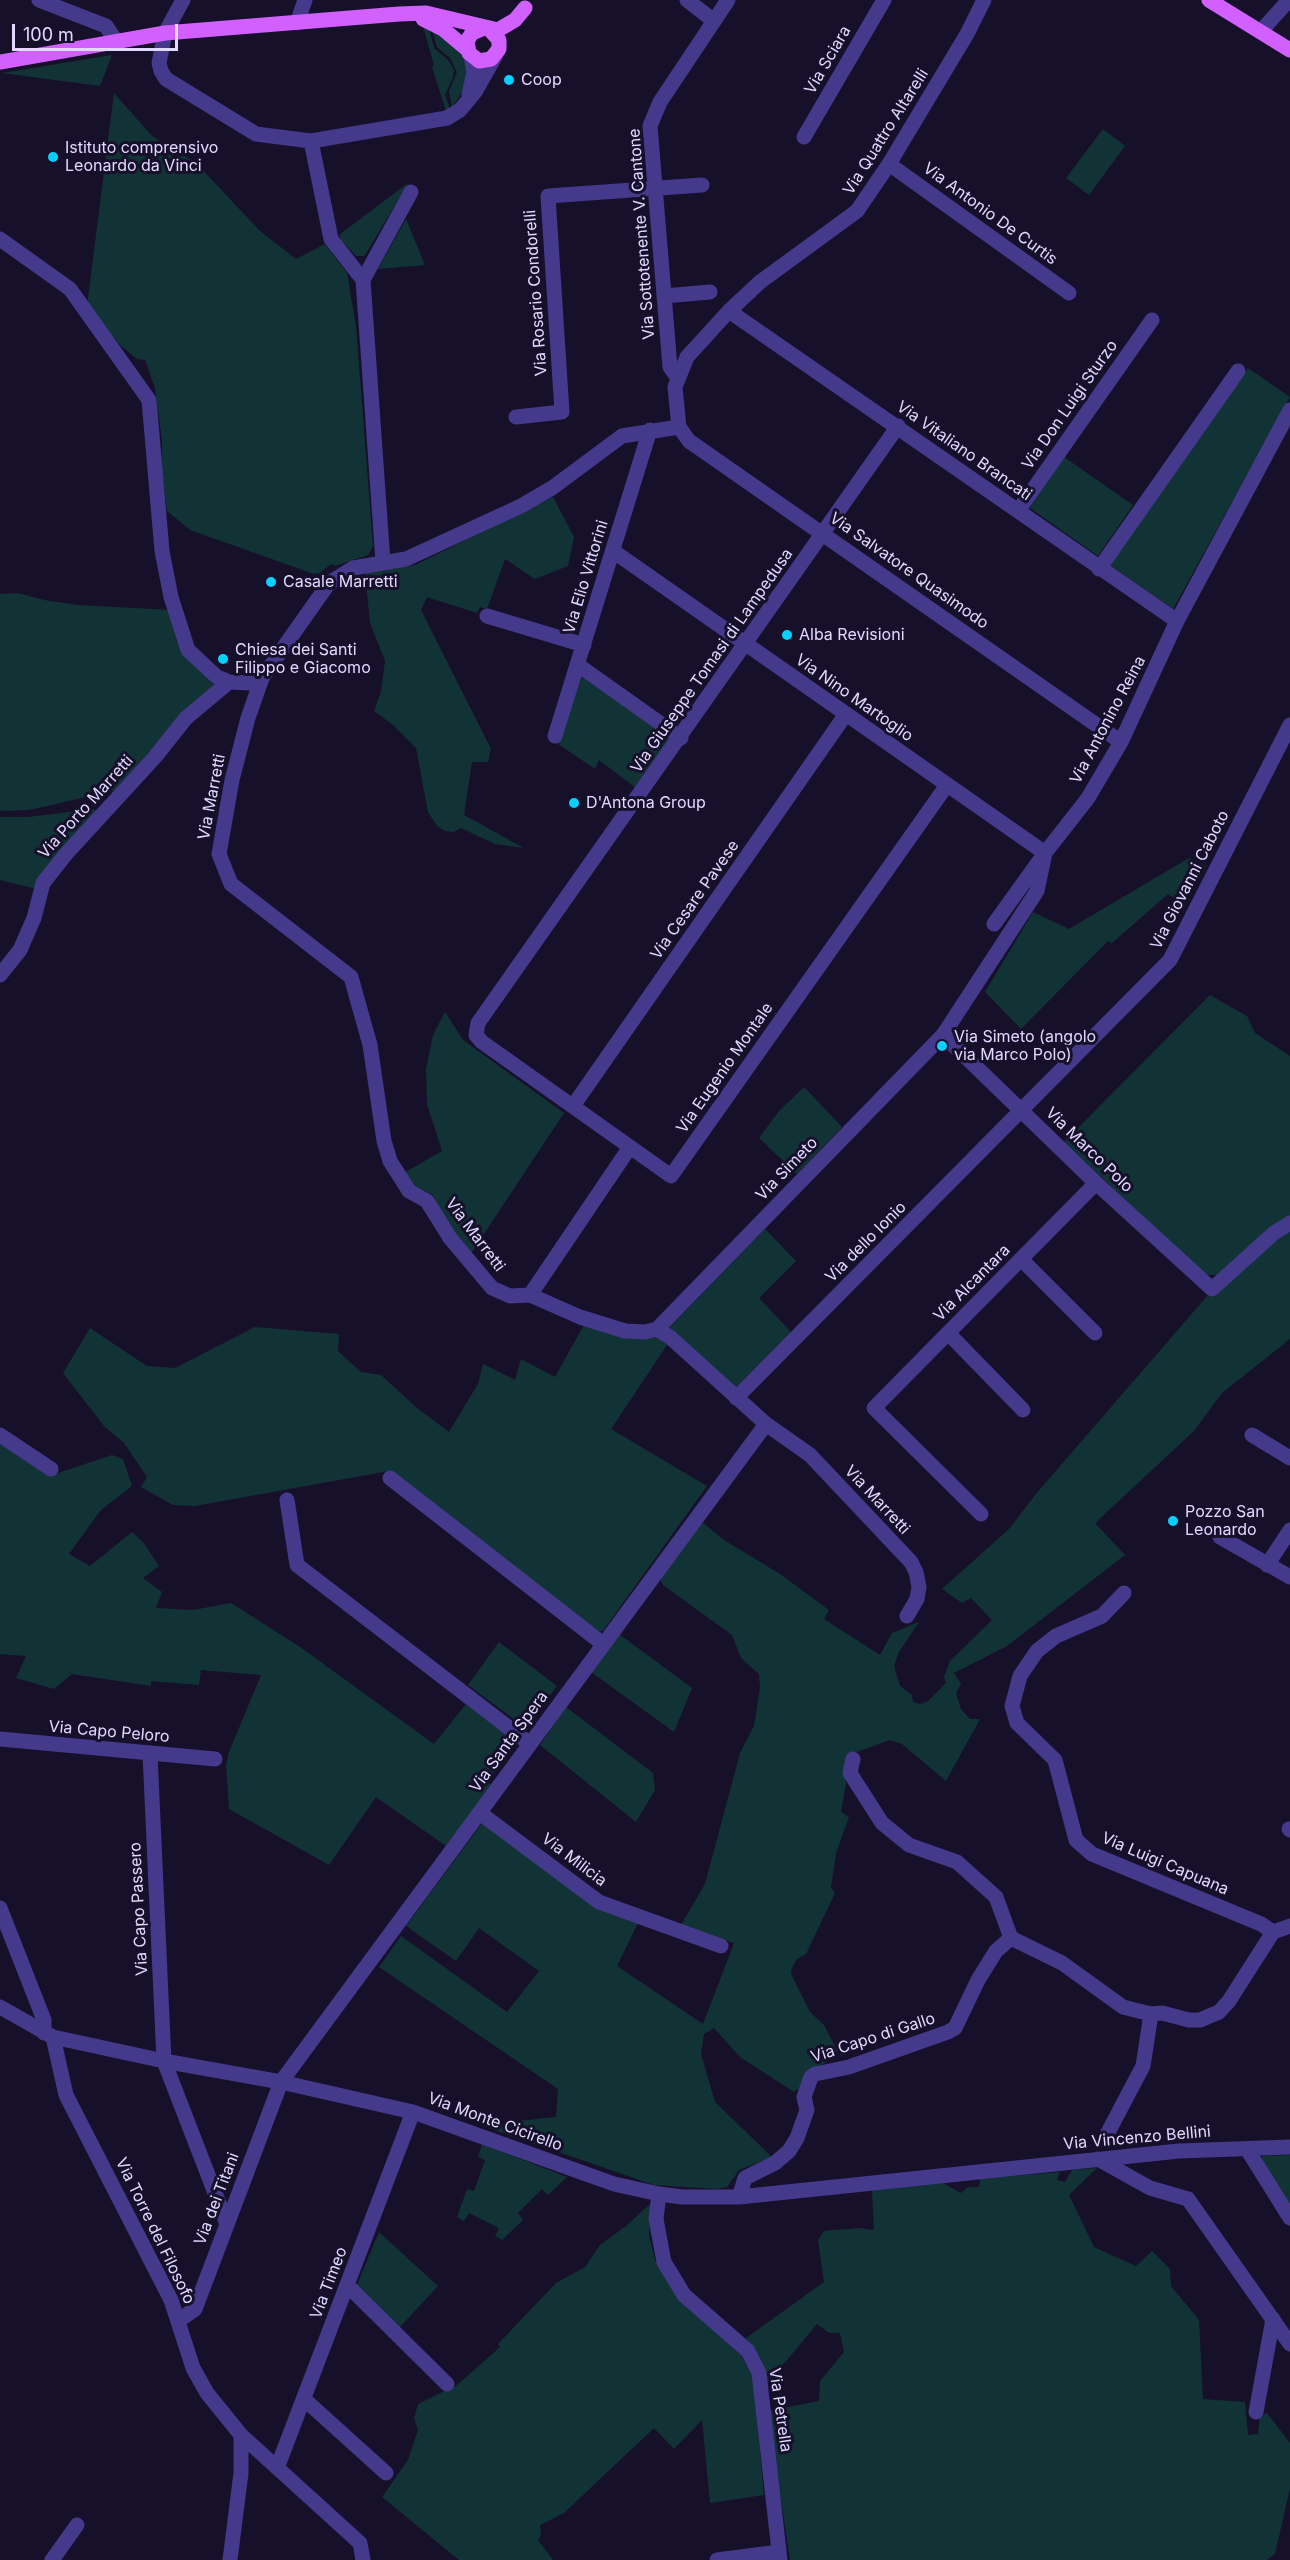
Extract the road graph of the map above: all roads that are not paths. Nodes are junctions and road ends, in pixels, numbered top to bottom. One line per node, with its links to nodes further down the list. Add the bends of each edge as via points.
1 (39, 0): 17 (street, via 106,26)
2 (183, 0): 16 (street)
3 (305, 0): 13 (street)
4 (687, 0): 12 (street)
5 (728, 0): 12 (street, Via Sottotenente V. Cantone)
6 (884, 0): 23 (street, Via Sciara)
7 (984, 0): 25 (street, Via Quattro Altarelli)
8 (1209, 0): 15 (main road)
9 (1289, 0): 15 (street)
10 (528, 4): 14 (main road, via 508,26); 20 (main road, via 505,46)
11 (399, 14): 13 (main road); 14 (main road, via 426,13); 19 (main road, via 432,23 461,42)
12 (714, 21): 27 (street, Via Sottotenente V. Cantone, via 660,102 650,126)
13 (297, 22): 16 (main road)
14 (487, 29): 19 (main road, via 470,35); 20 (main road, via 499,39)
15 (1261, 32): 18 (main road)
16 (165, 33): 17 (main road); 24 (street, via 159,63 166,80 256,134)
17 (116, 41): 21 (main road)
18 (1290, 50)
19 (469, 53): 20 (main road, via 482,61); 22 (street, via 474,72)
20 (497, 53): 22 (street)
21 (0, 62)
22 (466, 104): 24 (street, via 447,118)
23 (804, 137)
24 (311, 141): 30 (street, via 331,239)
25 (889, 165): 32 (street, Via Antonio De Curtis); 34 (street, Via Quattro Altarelli, via 857,211 759,282)
26 (702, 185): 27 (street)
27 (655, 189): 33 (street, Via Sottotenente V. Cantone); 39 (street, Via Rosario Condorelli, via 548,196 562,412)
28 (411, 192): 30 (street)
29 (0, 239): 54 (street, via 70,289 149,400 162,551 184,643 217,677)
30 (363, 280): 46 (street)
31 (710, 292): 33 (street)
32 (1070, 293)
33 (664, 296): 37 (street, Via Sottotenente V. Cantone, via 670,367)
34 (729, 311): 37 (street, Via Quattro Altarelli, via 687,357); 40 (street, Via Vitaliano Brancati)
35 (1152, 320): 43 (street, Via Don Luigi Sturzo)
36 (1238, 371): 47 (street)
37 (677, 377): 41 (street)
38 (1290, 410): 49 (street, Via Antonino Reina)
39 (516, 417)
40 (898, 426): 43 (street, Via Vitaliano Brancati); 44 (street, Via Giuseppe Tomasi di Lampedusa)
41 (679, 427): 42 (street, Via Marretti); 44 (street, Via Salvatore Quasimodo, via 689,441)
42 (650, 430): 45 (street, Via Elio Vittorini); 46 (street, Via Marretti, via 614,440 552,488 521,506 406,559)
43 (1018, 511): 47 (street, Via Vitaliano Brancati)
44 (823, 534): 50 (street, Via Giuseppe Tomasi di Lampedusa); 59 (street, Via Salvatore Quasimodo)
45 (613, 551): 50 (street, Via Nino Martoglio); 51 (street, Via Elio Vittorini)
46 (383, 562): 53 (street, Via Marretti, via 353,568 329,583)
47 (1099, 569): 49 (street, Via Vitaliano Brancati)
48 (487, 616): 51 (street)
49 (1178, 621): 59 (street, Via Antonino Reina)
50 (746, 644): 55 (street, Via Nino Martoglio); 58 (street, Via Giuseppe Tomasi di Lampedusa)
51 (584, 645): 52 (street, Via Elio Vittorini)
52 (578, 665): 57 (street, Via Elio Vittorini); 58 (street)
53 (262, 678): 54 (street, via 251,683); 72 (street, Via Marretti, via 232,780 219,854 231,884 351,977 370,1045 390,1161 409,1191 427,1201 450,1238 492,1288 510,1296)
54 (229, 682): 63 (street, Via Porto Marretti, via 186,718 43,883 20,951)
55 (846, 714): 60 (street, Via Nino Martoglio); 66 (street, Via Cesare Pavese)
56 (1290, 724): 67 (street, Via Giovanni Caboto, via 1170,960)
57 (555, 735)
58 (681, 738): 64 (street, Via Giuseppe Tomasi di Lampedusa, via 478,1023)
59 (1121, 742): 61 (street, Via Antonino Reina, via 1088,798)
60 (947, 785): 61 (street, Via Nino Martoglio); 68 (street, Via Eugenio Montale, via 671,1176)
61 (1045, 853): 62 (street); 65 (street, Via Antonino Reina, via 1037,891)
62 (994, 924)
63 (0, 975)
64 (476, 1035): 66 (street, Via Eugenio Montale)
65 (943, 1035): 67 (street, Via Marco Polo); 73 (street, Via Simeto)
66 (573, 1106): 68 (street, Via Eugenio Montale)
67 (1022, 1111): 69 (street, Via Marco Polo); 76 (street, Via dello Ionio)
68 (630, 1147): 72 (street)
69 (1096, 1183): 70 (street, Via Marco Polo, via 1212,1288); 71 (street, Via Alcantara)
70 (1290, 1223)
71 (1021, 1259): 74 (street, Via Alcantara); 75 (street)
72 (530, 1295): 73 (street, Via Marretti, via 625,1331)
73 (657, 1329): 76 (street, Via Marretti)
74 (948, 1333): 77 (street); 85 (street, Via Alcantara, via 874,1408)
75 (1095, 1333)
76 (736, 1398): 78 (street, Via Marretti)
77 (1023, 1410)
78 (766, 1424): 91 (street, Via Marretti, via 810,1455 911,1562 919,1587); 92 (street, Via Santa Spera)
79 (0, 1435): 82 (street)
80 (1252, 1435): 81 (street)
81 (1290, 1458)
82 (51, 1469)
83 (390, 1478): 92 (street)
84 (287, 1500): 94 (street, via 297,1565)
85 (981, 1514)
86 (1290, 1530): 88 (street)
87 (1220, 1537): 88 (street)
88 (1268, 1565): 89 (street)
89 (1290, 1577)
90 (1124, 1593): 101 (street, Via Luigi Capuana, via 1102,1616 1056,1636 1037,1651 1020,1676 1012,1706 1017,1723 1056,1760 1073,1834 1092,1854)
91 (907, 1616)
92 (603, 1644): 94 (street, Via Santa Spera)
93 (0, 1739): 95 (street, Via Capo Peloro)
94 (531, 1744): 98 (street, Via Santa Spera)
95 (150, 1754): 96 (street, Via Capo Peloro); 107 (street, Via Capo Passero)
96 (216, 1759)
97 (853, 1759): 102 (street, via 850,1773 882,1823 909,1845 957,1862 996,1897)
98 (480, 1813): 103 (street, Via Milicia, via 599,1902); 108 (street, Via Santa Spera)
99 (0, 1908): 106 (street, Via Torre del Filosofo)
100 (1290, 1926): 101 (street)
101 (1273, 1932): 105 (street, via 1219,2012 1200,2020)
102 (1011, 1938): 105 (street, via 1062,1963 1123,2007); 118 (street, Via Capo di Gallo, via 996,1951 955,2028 811,2077 804,2097 807,2110 797,2138 775,2163 745,2178)
103 (721, 1946)
104 (0, 2007): 106 (street, Via Monte Cicirello)
105 (1151, 2014): 110 (street, via 1143,2066)
106 (49, 2035): 107 (street, Via Monte Cicirello); 123 (street, Via Torre del Filosofo, via 68,2100 171,2300)
107 (164, 2061): 108 (street, Via Monte Cicirello); 116 (street, Via Capo Passero)
108 (281, 2082): 109 (street, Via Monte Cicirello); 115 (street, Via dei Titani)
109 (413, 2112): 117 (street, Via Monte Cicirello, via 614,2184); 121 (street, Via Timeo)
110 (1104, 2140)
111 (1290, 2147): 112 (street, Via Vincenzo Bellini)
112 (1247, 2149): 113 (street, Via Vincenzo Bellini); 119 (street)
113 (1098, 2158): 114 (street, Via Vincenzo Bellini); 122 (street, via 1150,2188 1188,2199)
114 (987, 2171): 118 (street, Via Monte Cicirello)
115 (242, 2185): 116 (street); 120 (street, Via dei Titani)
116 (214, 2190): 120 (street, Via Capo Passero)
117 (658, 2194): 118 (street, Via Monte Cicirello); 132 (street, Via Petrella, via 656,2219 664,2262 684,2295 747,2351 759,2373)
118 (739, 2198)
119 (1290, 2218)
120 (227, 2224): 123 (street, Via dei Titani, via 195,2309)
121 (347, 2285): 125 (street); 126 (street, Via Timeo)
122 (1273, 2319): 124 (street); 127 (street)
123 (178, 2321): 128 (street, Via Torre del Filosofo, via 193,2368 207,2393)
124 (1290, 2344)
125 (447, 2384)
126 (304, 2399): 129 (street, Via Timeo); 130 (street)
127 (1256, 2412)
128 (241, 2434): 129 (street, Via Torre del Filosofo); 134 (street, via 241,2473)
129 (277, 2468): 135 (street, Via Torre del Filosofo, via 360,2542)
130 (386, 2473)
131 (77, 2525): 133 (street)
132 (779, 2556): 136 (street)
133 (52, 2560)
134 (230, 2560)
135 (363, 2560)
136 (717, 2560)

